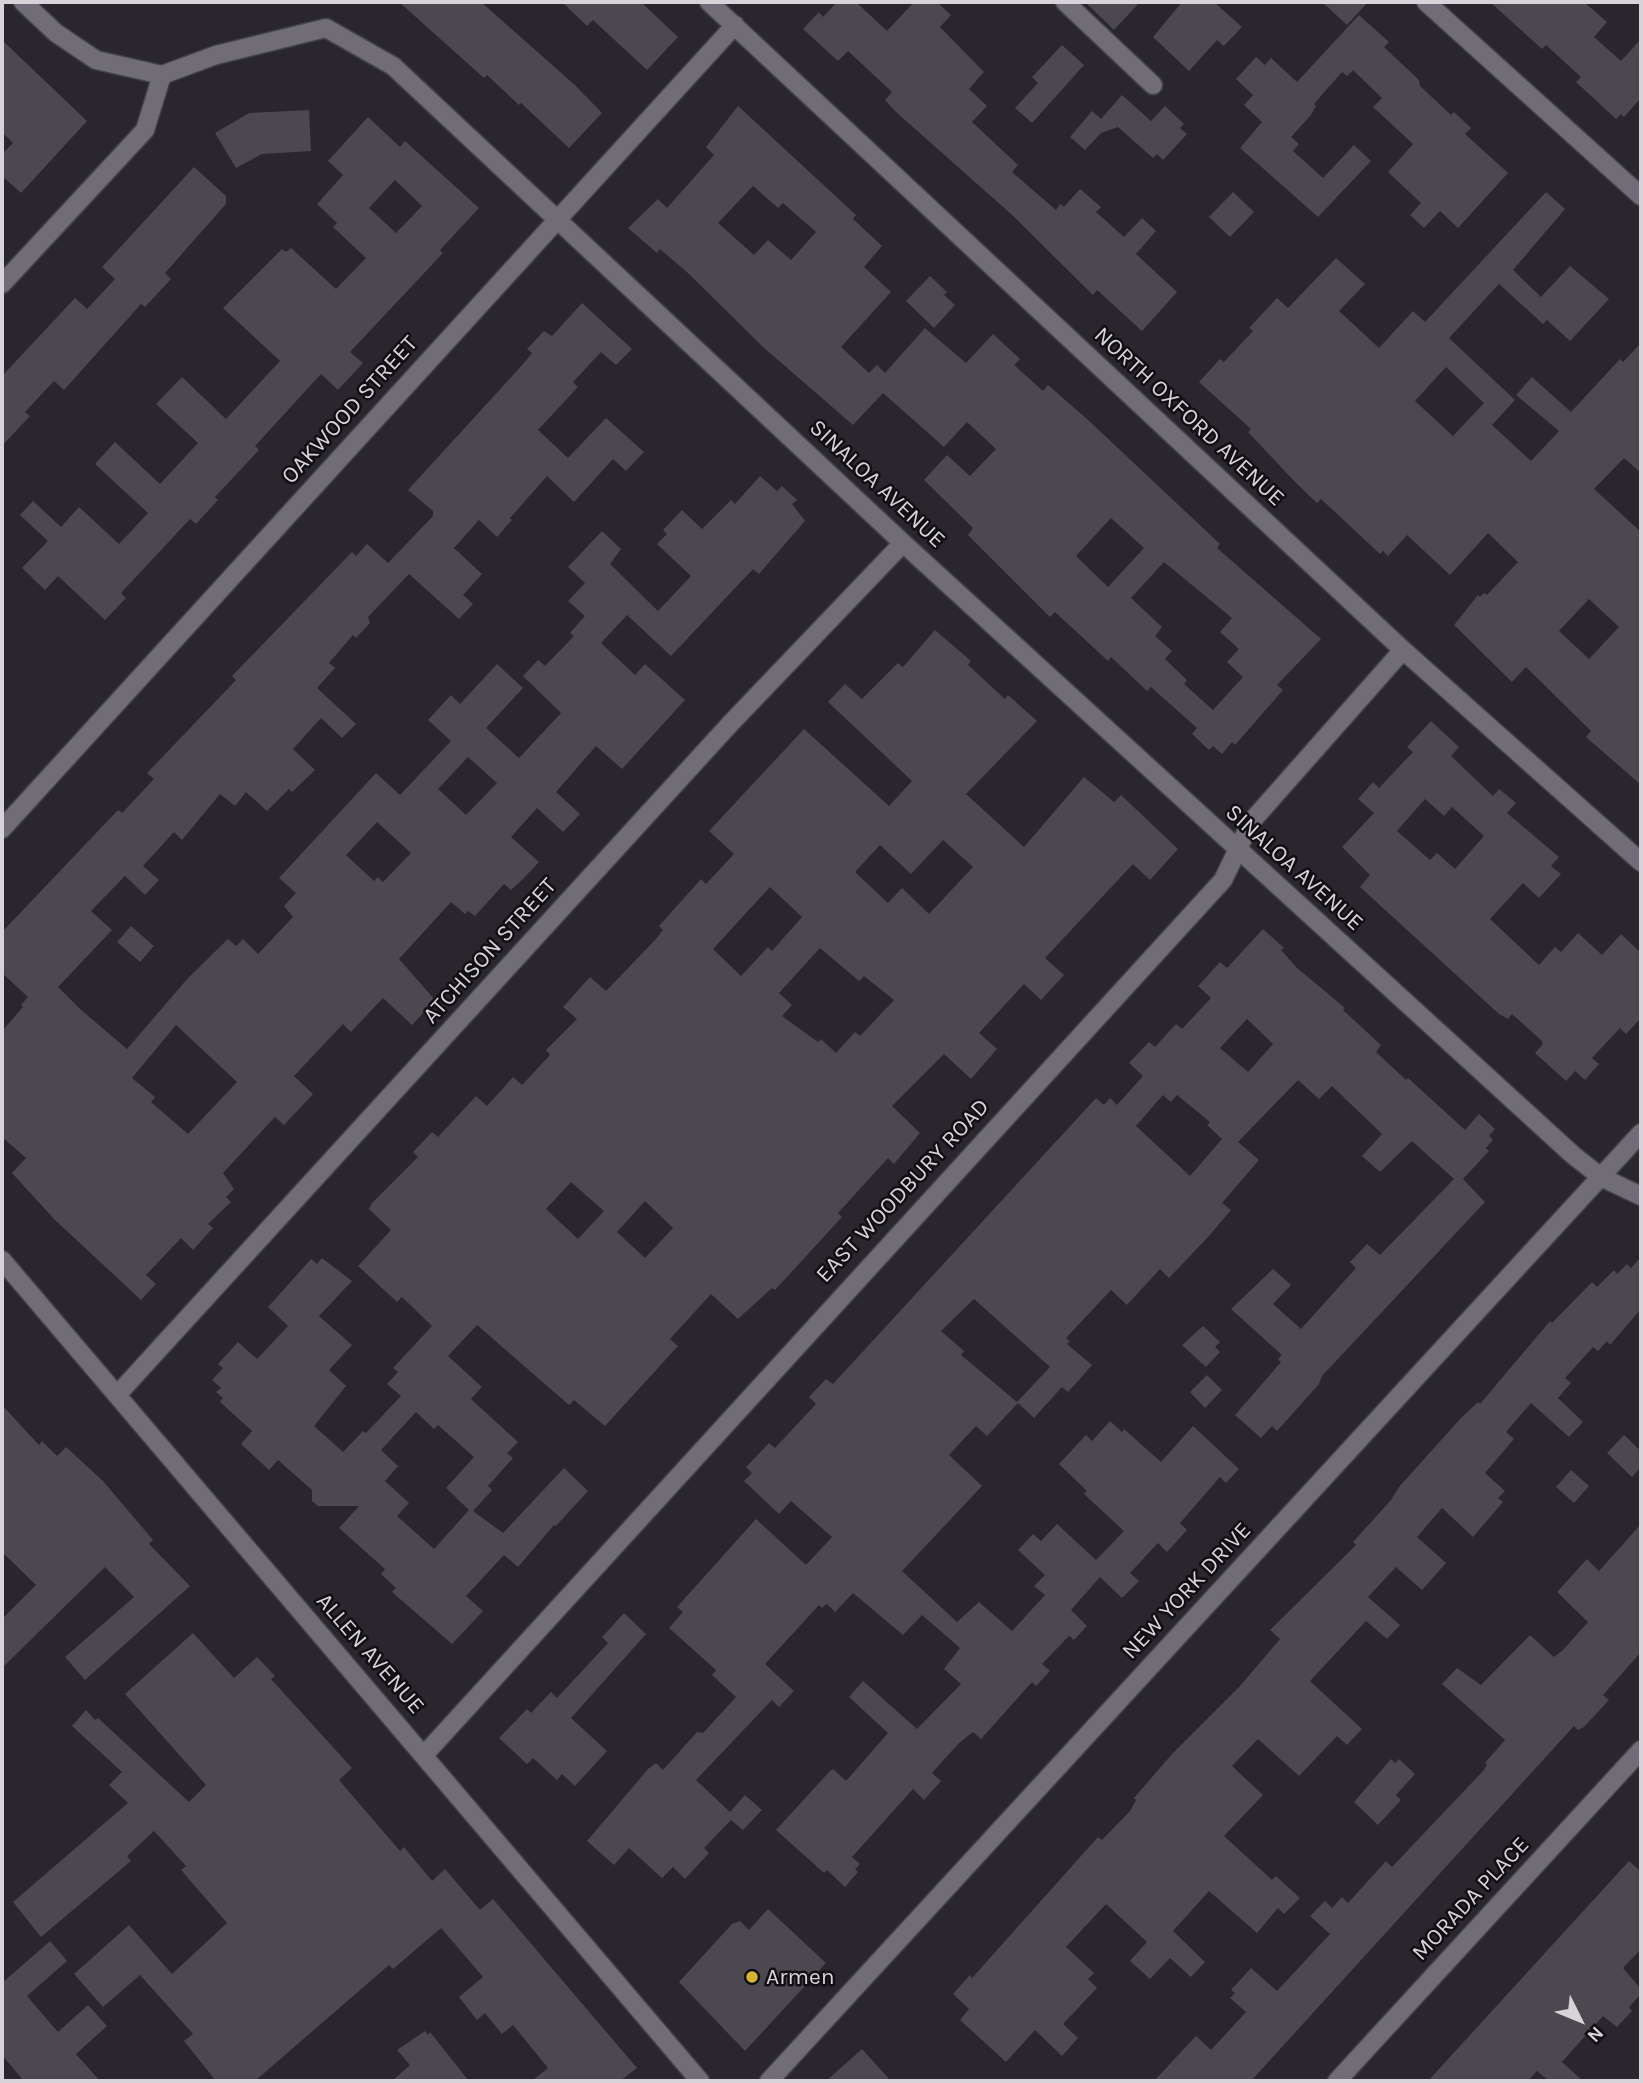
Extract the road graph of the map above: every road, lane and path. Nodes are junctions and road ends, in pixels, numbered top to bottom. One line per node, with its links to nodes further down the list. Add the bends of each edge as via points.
1 (23, 2): 6 (street, via 56,33 96,60)
2 (709, 2): 5 (street, NORTH OXFORD AVENUE)
3 (1065, 2): 7 (street)
4 (1426, 2): 8 (street)
5 (735, 26): 9 (street, OAKWOOD STREET); 12 (street, NORTH OXFORD AVENUE)
6 (162, 75): 9 (street, SINALOA AVENUE, via 215,55 326,28 393,66); 10 (street, via 145,130)
7 (1153, 85)
8 (1641, 197)
9 (558, 218): 11 (street, SINALOA AVENUE); 13 (street, OAKWOOD STREET)
10 (2, 284)
11 (903, 543): 14 (street, SINALOA AVENUE); 20 (street, ATCHISON STREET, via 730,724)
12 (1403, 650): 14 (street, EAST WOODBURY ROAD, via 1251,822); 15 (street, NORTH OXFORD AVENUE)
13 (2, 829)
14 (1237, 850): 17 (street, SINALOA AVENUE); 22 (street, EAST WOODBURY ROAD, via 1223,880)
15 (1641, 862)
16 (1641, 1133): 17 (street, NEW YORK DRIVE)
17 (1601, 1177): 18 (street, SINALOA AVENUE); 24 (street, NEW YORK DRIVE)
18 (1641, 1196)
19 (2, 1260): 20 (street, ALLEN AVENUE)
20 (117, 1395): 22 (street, ALLEN AVENUE)
21 (1641, 1750): 25 (street, MORADA PLACE)
22 (424, 1755): 23 (street, ALLEN AVENUE)
23 (700, 2081)
24 (769, 2081)
25 (1337, 2081)

